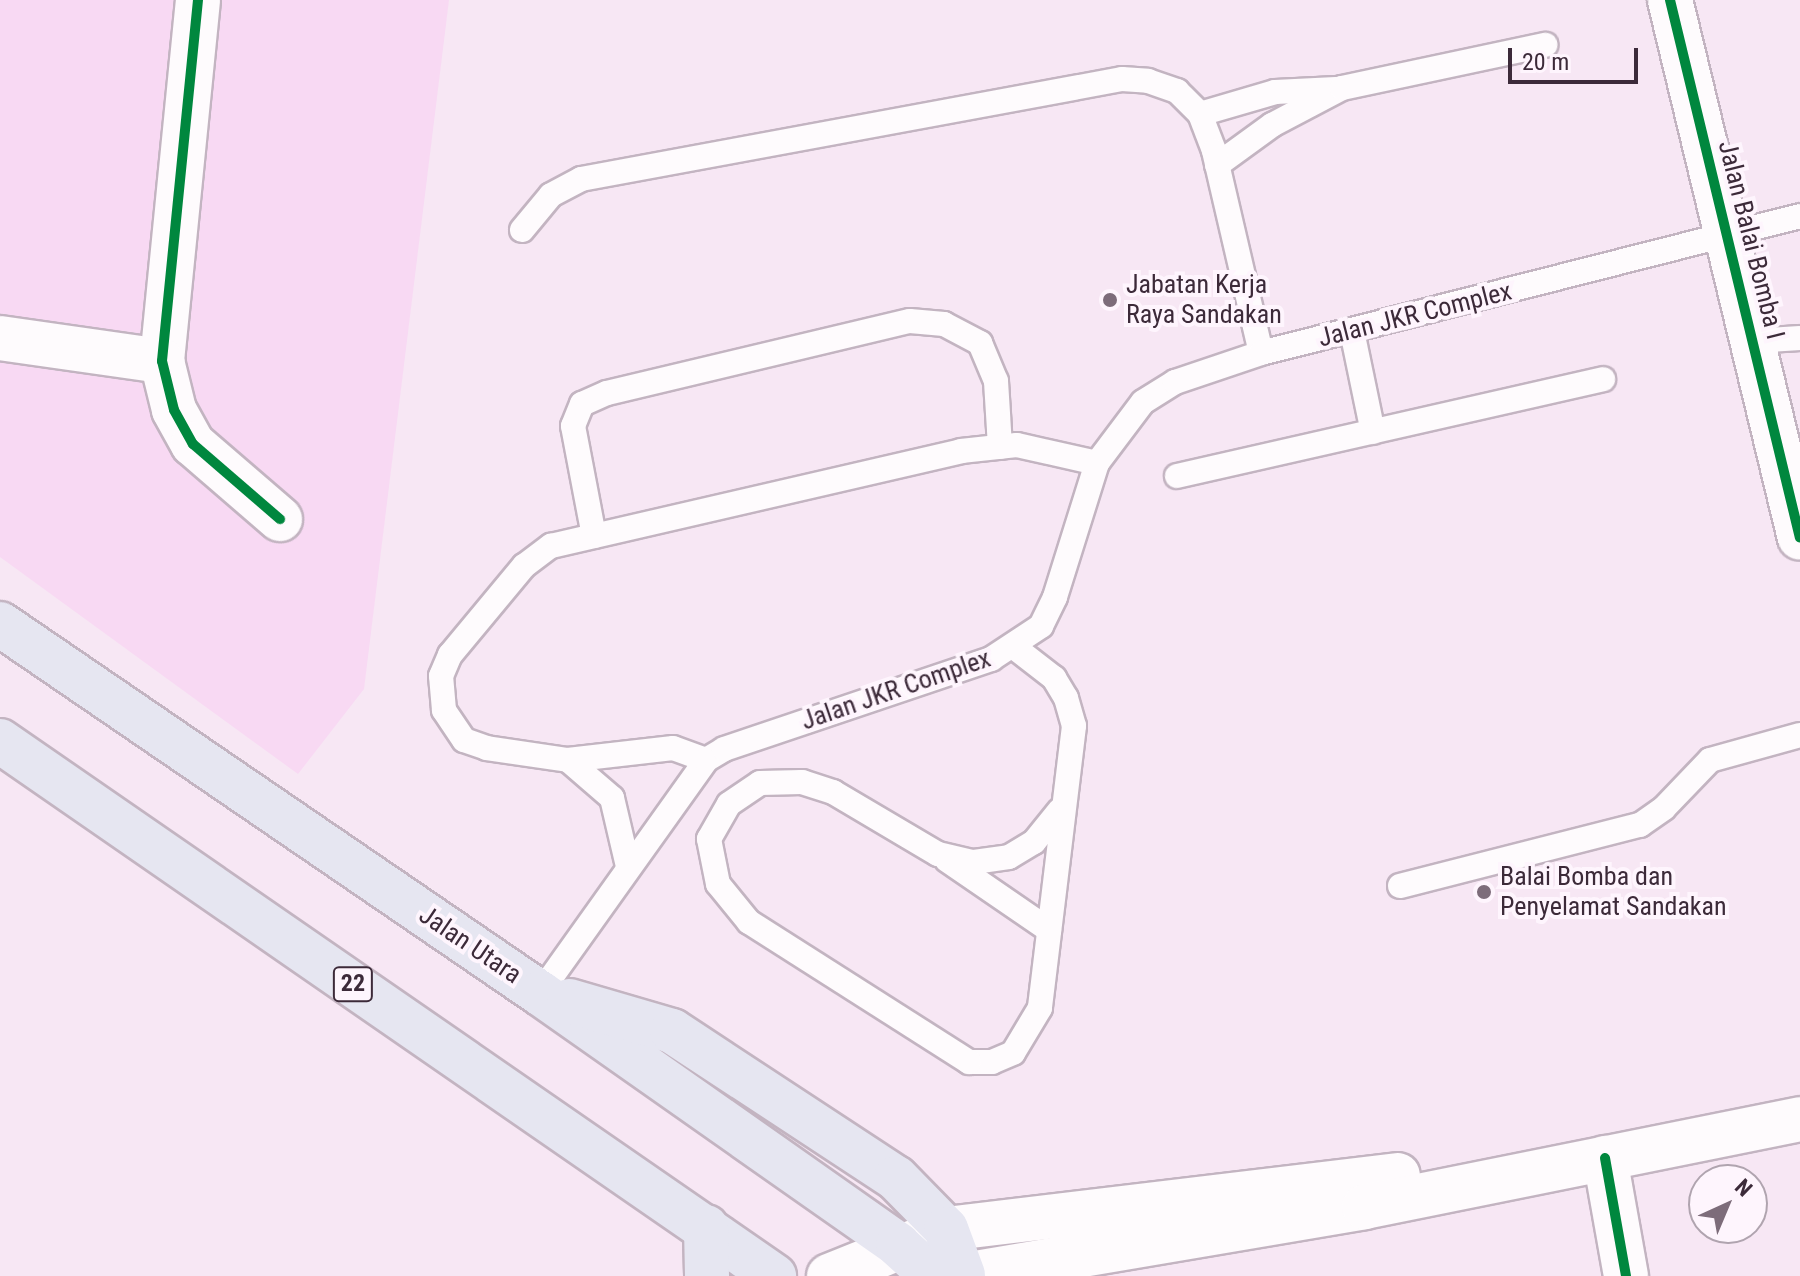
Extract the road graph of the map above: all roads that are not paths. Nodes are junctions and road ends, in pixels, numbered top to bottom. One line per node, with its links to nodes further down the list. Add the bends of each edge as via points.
1 (198, 0): 15 (main road)
2 (1670, 0): 9 (main road, Jalan Balai Bomba I)
3 (1545, 45): 4 (lane)
4 (1342, 88): 5 (lane, via 1275,92); 6 (lane, via 1272,125)
5 (1200, 114): 6 (lane); 8 (lane, via 1177,91 1122,79 581,179 551,195)
6 (1217, 165): 14 (lane)
7 (1800, 216): 9 (lane, Jalan JKR Complex)
8 (522, 230)
9 (1727, 238): 10 (lane, Jalan JKR Complex); 13 (main road, Jalan Balai Bomba I)
10 (1352, 331): 14 (lane, Jalan JKR Complex); 17 (lane)
11 (0, 338): 15 (main road)
12 (1800, 338): 13 (lane)
13 (1753, 341): 23 (main road, Jalan Balai Bomba I)
14 (1261, 353): 19 (lane, Jalan JKR Complex, via 1175,382 1143,402)
15 (162, 361): 21 (main road, via 174,410 193,444)
16 (1603, 379): 17 (lane)
17 (1373, 432): 20 (lane)
18 (1000, 447): 19 (lane, via 1017,445); 22 (lane, via 961,451); 22 (lane, via 996,381 980,343 944,324 910,321 607,393 582,404 573,426)
19 (1097, 463): 25 (lane, Jalan JKR Complex, via 1055,597 1041,626)
20 (1177, 476)
21 (280, 519)
22 (594, 536): 28 (lane, via 551,546 524,566 450,655 441,676 444,710 464,740)
23 (1800, 538)
24 (0, 624): 35 (highway, Jalan Utara)
25 (1014, 647): 29 (lane, Jalan JKR Complex, via 724,749); 30 (lane, via 1054,678 1074,726)
26 (1800, 735): 33 (lane, via 1710,760 1640,825)
27 (0, 741): 39 (highway, 22)
28 (568, 760): 29 (lane, via 673,748); 32 (lane, via 612,798)
29 (706, 760): 32 (lane, Jalan JKR Complex)
30 (1060, 810): 31 (lane, via 1034,842 1009,857 974,862); 34 (lane)
31 (938, 854): 34 (lane); 34 (lane, via 833,792 802,782 760,783 729,804 709,839 718,884 749,922 969,1062 992,1062 1013,1053 1030,1031 1040,1008)
32 (628, 866): 35 (lane, Jalan JKR Complex)
33 (1400, 886)
34 (1049, 930)
35 (540, 993): 40 (highway, via 672,1031 896,1178); 41 (highway, Jalan Utara)
36 (1800, 1119): 37 (main road)
37 (1605, 1158): 38 (main road); 47 (main road)
38 (1541, 1171): 40 (main road, via 1369,1176); 46 (main road)
39 (706, 1227): 42 (highway); 43 (highway, 22)
40 (946, 1229): 41 (main road); 46 (highway)
41 (898, 1245): 44 (main road); 45 (highway, Jalan Utara)
42 (707, 1276)
43 (774, 1276)
44 (829, 1276)
45 (932, 1276)
46 (960, 1276)
47 (1626, 1276)

